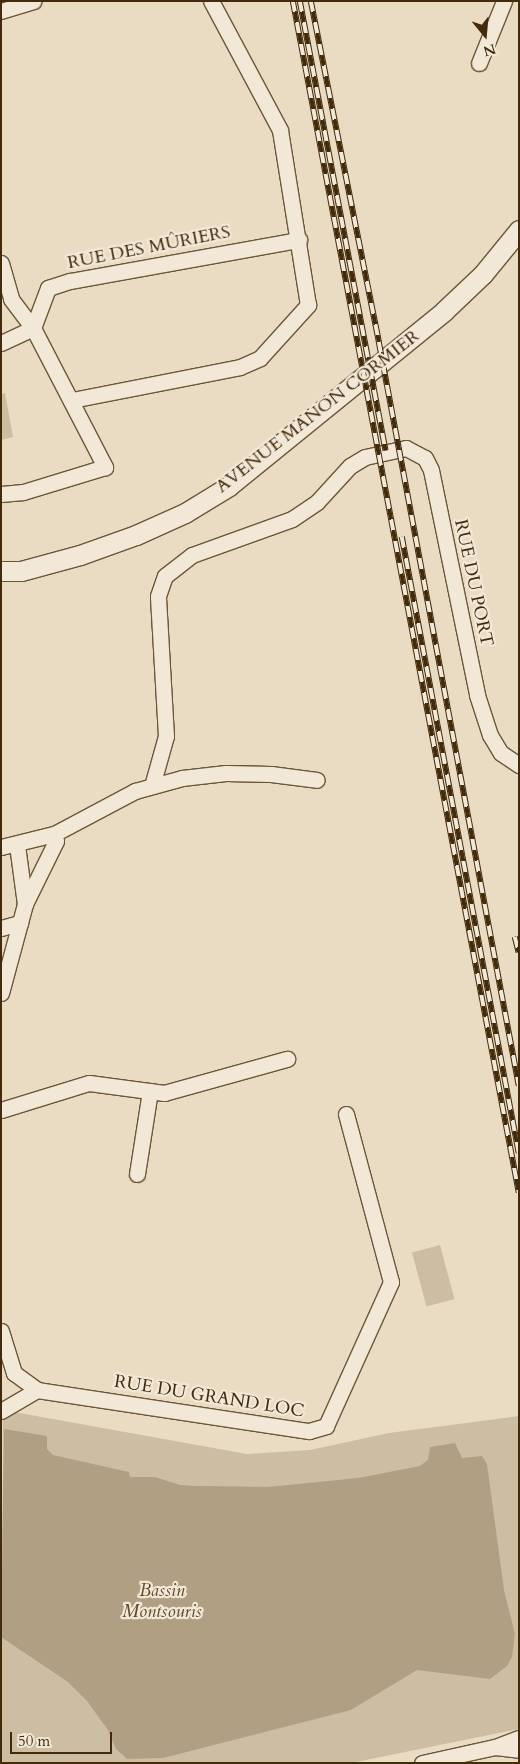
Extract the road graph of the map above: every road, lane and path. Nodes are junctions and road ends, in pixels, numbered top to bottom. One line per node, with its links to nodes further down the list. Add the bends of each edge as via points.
1 (34, 1): 4 (street)
2 (211, 1): 7 (street, via 280,130)
3 (504, 1): 5 (street)
4 (1, 11)
5 (479, 63)
6 (519, 230): 13 (street, AVENUE MANON CORMIER, via 483,274 444,311 229,486 185,513 136,535 72,558 21,571)
7 (299, 240): 9 (street, RUE DES MÛRIERS, via 70,281 48,288); 11 (street, via 308,305 260,358 240,367)
8 (1, 263): 9 (street, via 11,299)
9 (34, 328): 10 (street); 11 (street)
10 (1, 343)
11 (72, 400): 12 (street, via 105,466 23,492)
12 (1, 494)
13 (1, 571)
14 (519, 765): 16 (street, RUE DU PORT, via 507,760 495,746 485,721 431,470 425,458 406,448 365,457 350,466 317,502 292,519 192,555 165,576 158,596 166,736)
15 (317, 780): 16 (street, via 226,773 182,778)
16 (152, 786): 17 (street, via 135,791)
17 (54, 834): 18 (street); 20 (street, via 56,841)
18 (17, 845): 19 (street); 20 (street)
19 (1, 847)
20 (25, 904): 21 (street)
21 (20, 923): 22 (street); 23 (street)
22 (1, 928)
23 (1, 993)
24 (288, 1059): 25 (street, via 164,1093)
25 (150, 1091): 26 (street, via 89,1083); 28 (street)
26 (1, 1110)
27 (346, 1114): 30 (street, RUE DU GRAND LOC, via 391,1282 326,1426 309,1431)
28 (137, 1174)
29 (1, 1331): 30 (street, RUE DU GRAND LOC, via 14,1373)
30 (37, 1390): 31 (street)
31 (1, 1411)
32 (519, 1738): 33 (street)
33 (495, 1747): 34 (street); 35 (street)
34 (519, 1750)
35 (422, 1763)

